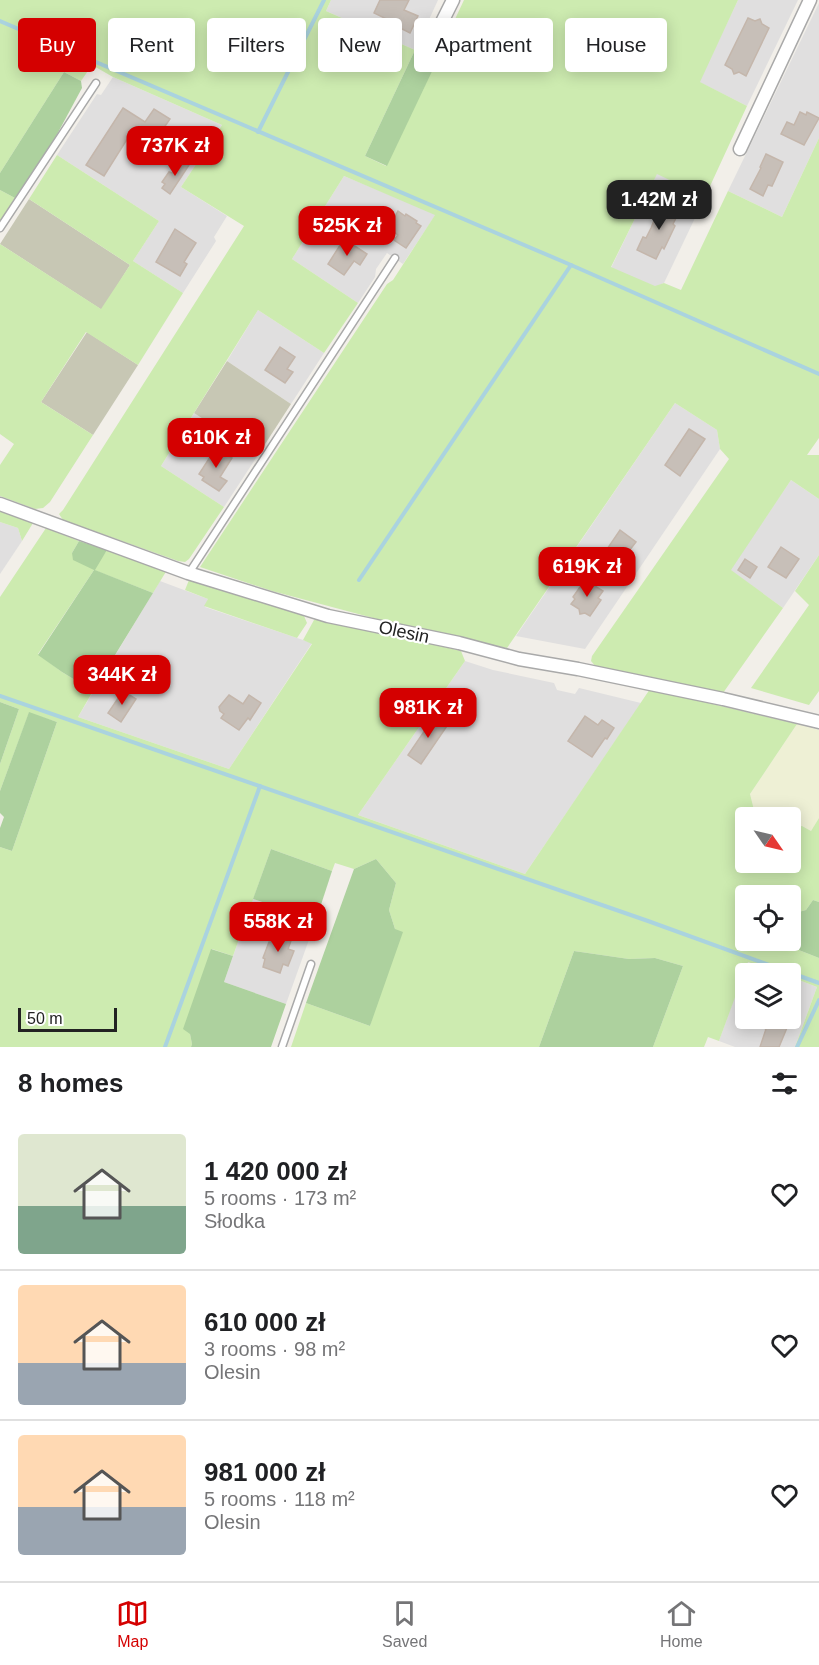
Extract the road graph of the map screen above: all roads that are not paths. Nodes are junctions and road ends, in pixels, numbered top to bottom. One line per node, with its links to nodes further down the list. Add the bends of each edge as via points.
1 (453, 0): 3 (street)
2 (810, 0): 5 (street)
3 (444, 18)
4 (96, 83): 6 (lane)
5 (740, 149)
6 (0, 228)
7 (395, 258): 9 (lane)
8 (0, 504): 9 (street, Olesin)
9 (188, 573): 10 (street, Olesin, via 328,616)
10 (819, 722)
11 (311, 964): 12 (lane)
12 (282, 1047)

